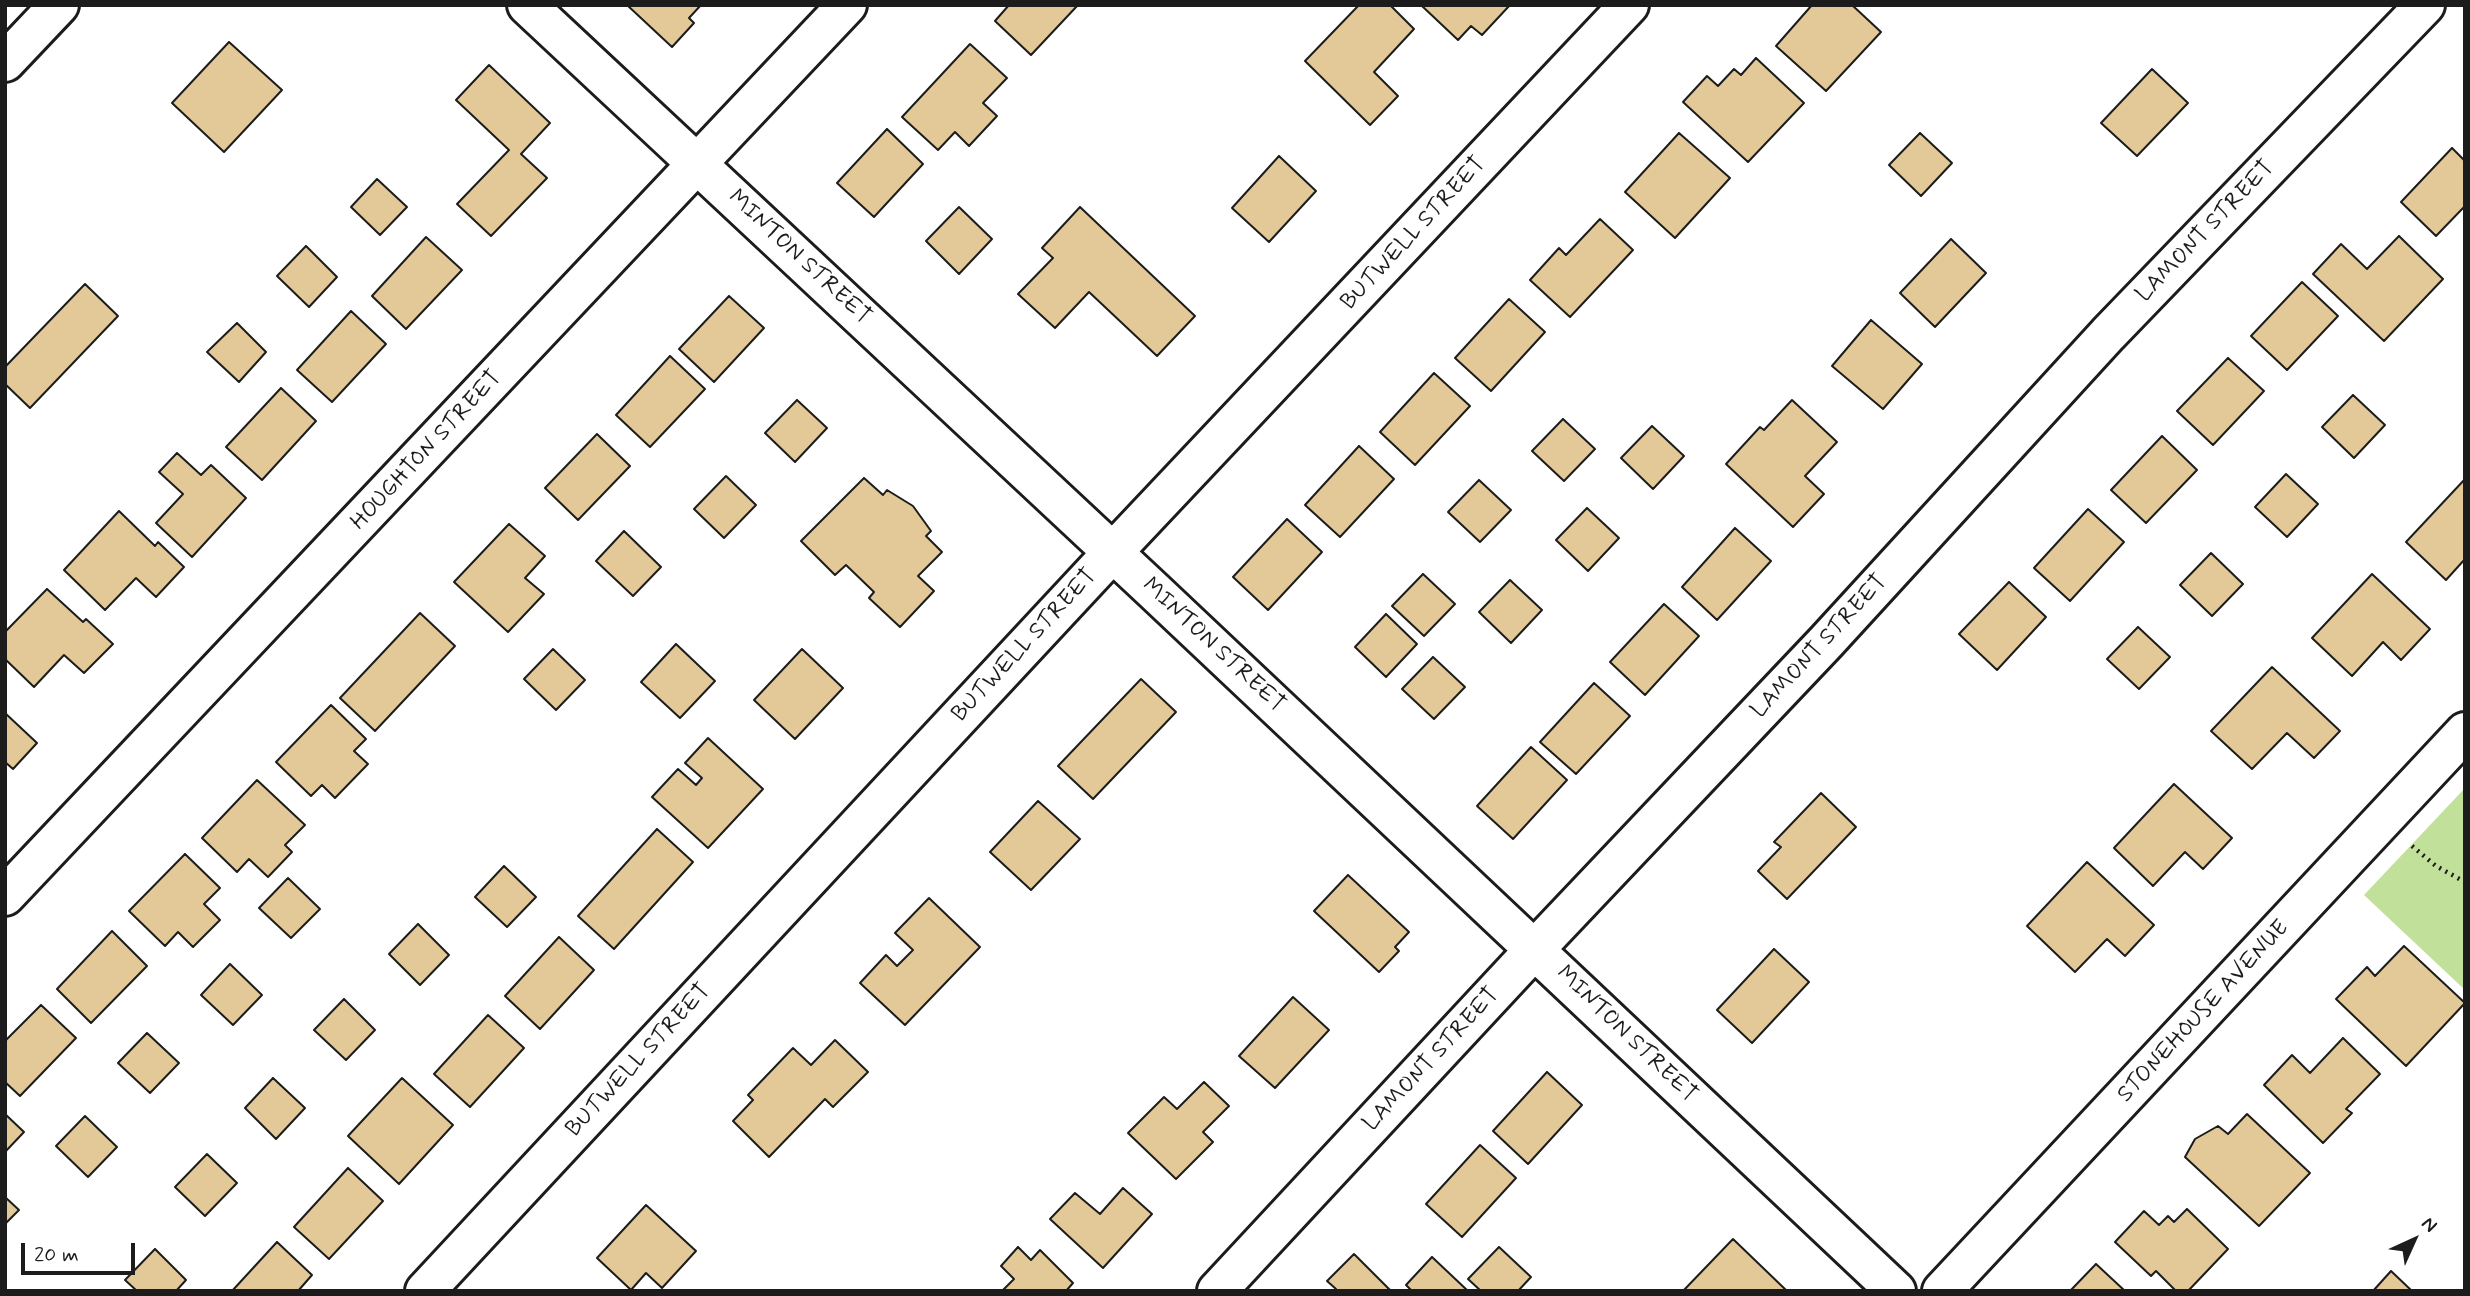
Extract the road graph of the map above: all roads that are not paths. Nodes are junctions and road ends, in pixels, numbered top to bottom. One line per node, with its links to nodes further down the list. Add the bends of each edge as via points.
1 (59, 5): 6 (street)
2 (527, 5): 7 (street, MINTON STREET)
3 (847, 5): 7 (street, HOUGHTON STREET)
4 (1629, 5): 8 (street, BUTWELL STREET)
5 (2425, 5): 11 (street, LAMONT STREET, via 2108,334 1826,642)
6 (5, 62)
7 (699, 164): 8 (street, MINTON STREET); 10 (street, HOUGHTON STREET)
8 (1113, 552): 11 (street, MINTON STREET); 12 (street, BUTWELL STREET)
9 (2465, 732): 15 (street, STONEHOUSE AVENUE)
10 (5, 896)
11 (1535, 949): 13 (street, LAMONT STREET); 14 (street, MINTON STREET)
12 (425, 1291)
13 (1217, 1291)
14 (1895, 1291)
15 (1942, 1291)

